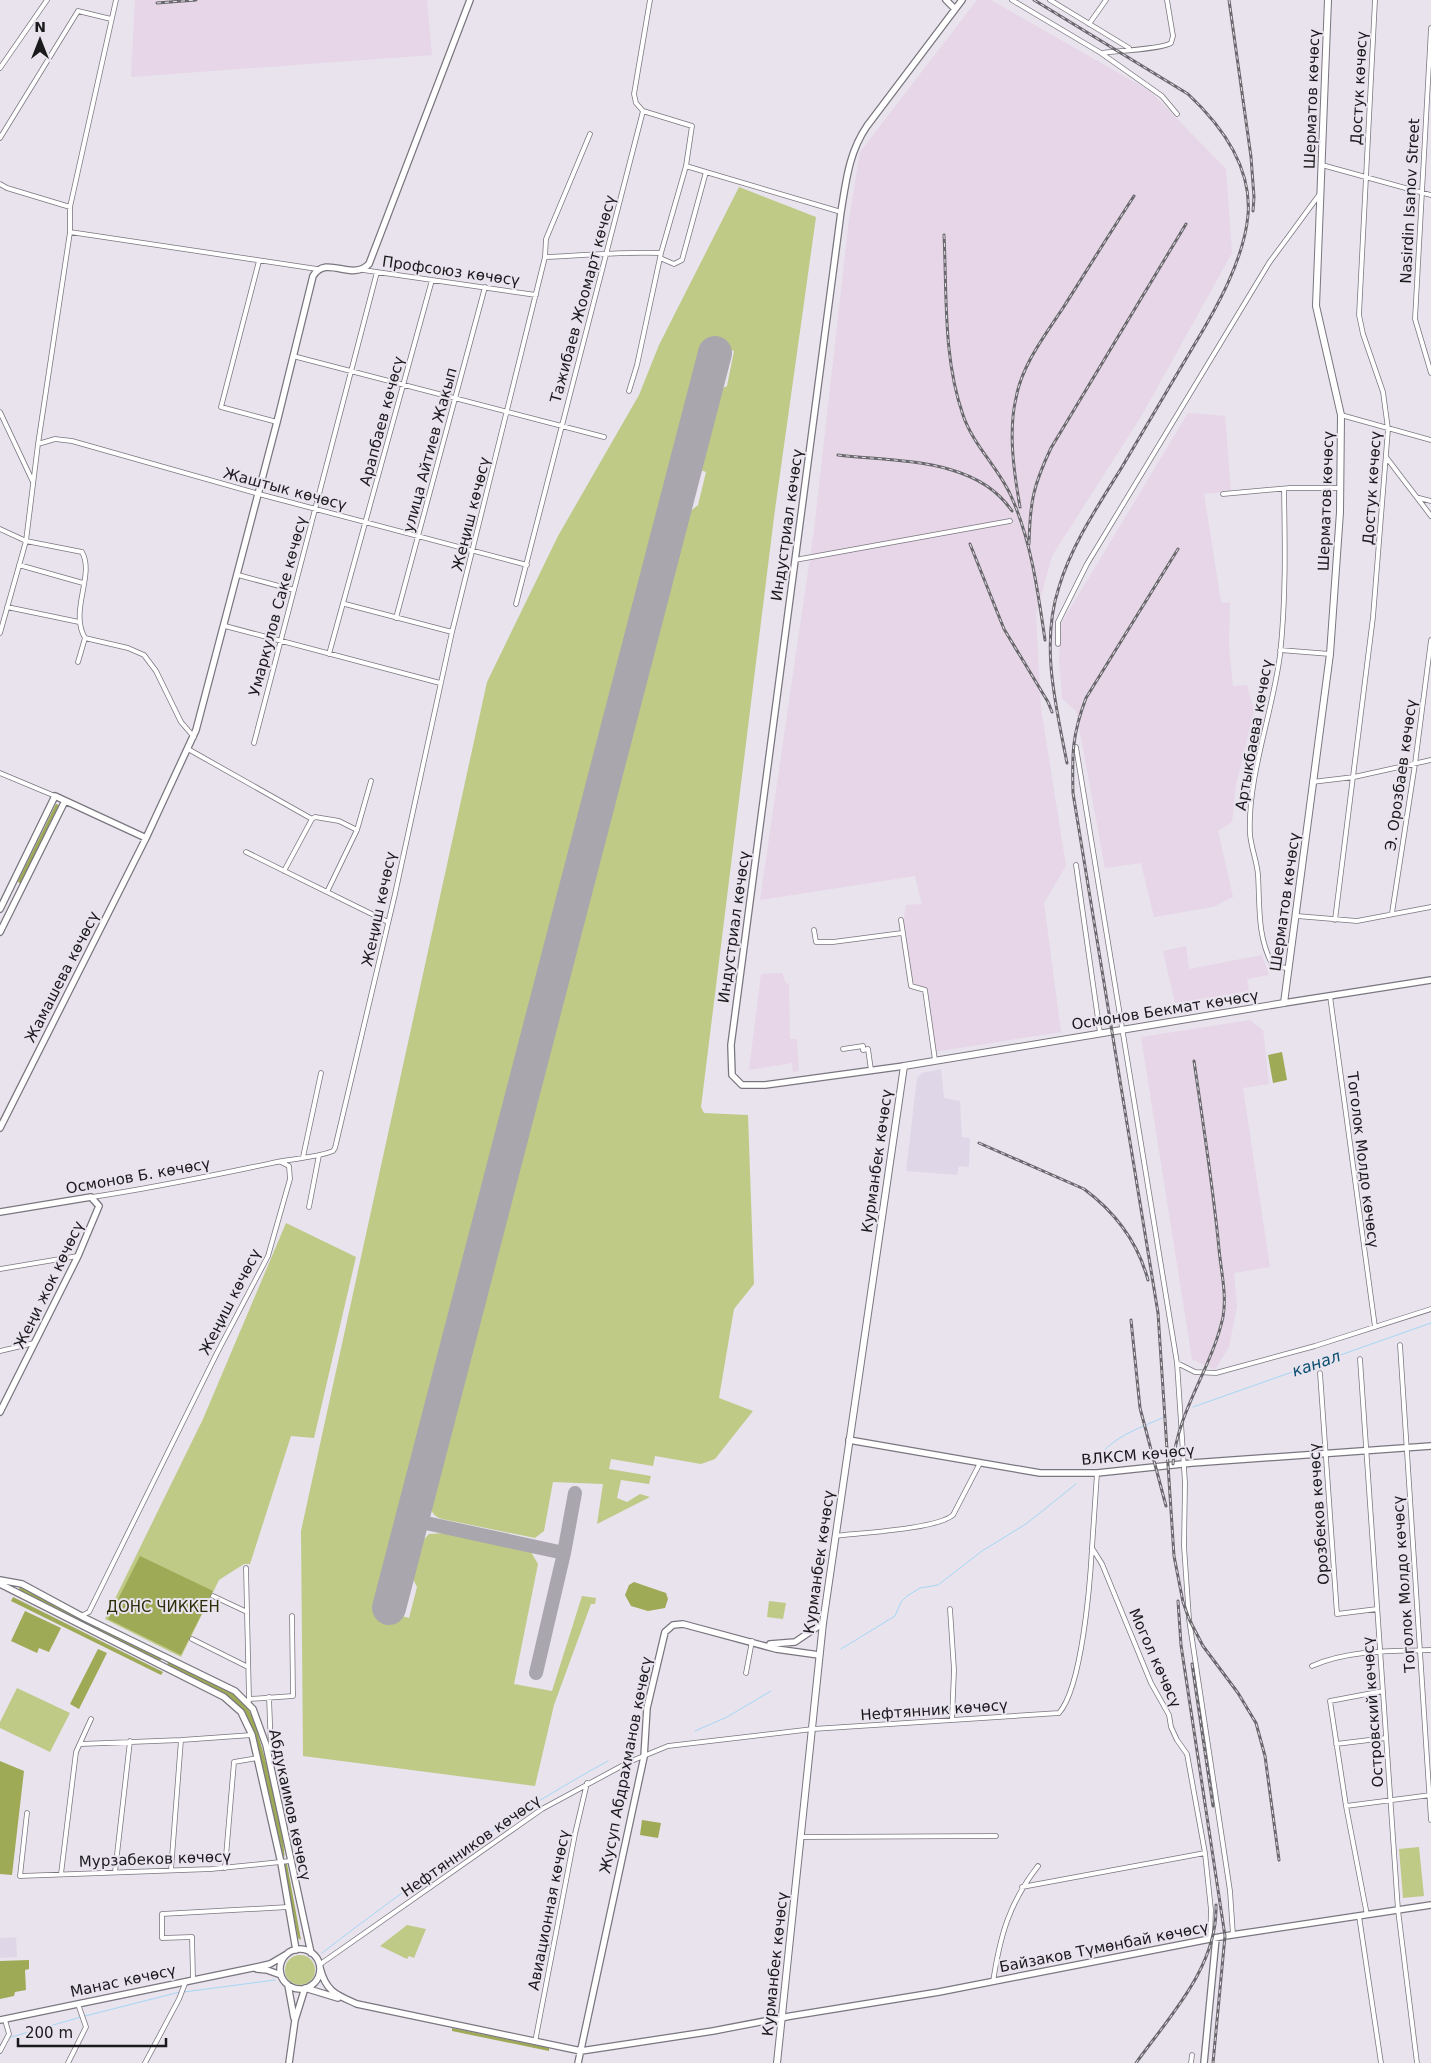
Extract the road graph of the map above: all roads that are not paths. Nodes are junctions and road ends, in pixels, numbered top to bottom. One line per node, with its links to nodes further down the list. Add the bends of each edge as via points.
1 (47, 0): 19 (street)
2 (116, 0): 14 (street)
3 (470, 0): 41 (main road, via 373,256)
4 (650, 0): 20 (street, via 634,94)
5 (946, 0): 13 (main road)
6 (962, 0): 13 (main road, Индустриал көчөсү)
7 (1012, 0): 18 (street)
8 (1050, 0): 15 (street)
9 (1106, 0): 15 (street)
10 (1167, 0): 17 (street, via 1173,36 1171,44)
11 (1328, 0): 24 (main road, Шерматов көчөсү)
12 (1375, 0): 27 (street, Достук көчөсү)
13 (955, 9): 33 (main road, Индустриал көчөсү, via 856,142)
14 (110, 19): 23 (street, via 78,11); 32 (street)
15 (1089, 24): 17 (street)
16 (1431, 28): 29 (street, Nasirdin Isanov Street)
17 (1130, 49): 18 (street)
18 (1101, 53): 21 (street, via 1162,96)
19 (0, 68)
20 (642, 111): 25 (street, via 692,126); 36 (street, Тажибаев Жоомарт көчөсү)
21 (1177, 114)
22 (590, 134): 37 (street, Жеңиш көчөсү, via 546,239)
23 (0, 138)
24 (1322, 165): 27 (street); 30 (main road, Шерматов көчөсү)
25 (686, 166): 26 (street); 35 (street)
26 (706, 172): 33 (street); 38 (street, via 682,260 674,264)
27 (1366, 177): 29 (street); 57 (street, Достук көчөсү, via 1359,315 1383,392)
28 (0, 184): 32 (street)
29 (1421, 192): 31 (street); 48 (street, Nasirdin Isanov Street, via 1415,319)
30 (1321, 193): 54 (main road, Шерматов көчөсү, via 1316,306); 96 (street, via 1269,263 1087,564 1058,622)
31 (1431, 195)
32 (70, 207): 34 (street)
33 (841, 212): 77 (main road, Индустриал көчөсү)
34 (70, 232): 39 (street); 60 (street)
35 (661, 252): 36 (street); 38 (street)
36 (605, 254): 37 (street); 56 (street, Тажибаев Жоомарт көчөсү)
37 (545, 257): 45 (street, Жеңиш көчөсү)
38 (660, 258): 50 (street)
39 (259, 261): 40 (street); 55 (street, via 222,407)
40 (317, 269): 41 (main road, via 324,266); 46 (main road, Жамашева көчөсү)
41 (363, 270): 42 (street, Профсоюз көчөсү)
42 (377, 272): 43 (street, Профсоюз көчөсү); 47 (street, Умаркулов Саке көчөсү)
43 (432, 280): 44 (street, Профсоюз көчөсү); 49 (street, Арапбаев көчөсү)
44 (485, 287): 45 (street, Профсоюз көчөсү); 51 (street, улица Айтиев Жакып)
45 (536, 294): 53 (street, Жеңиш көчөсү)
46 (294, 356): 47 (street); 55 (main road, Жамашева көчөсү)
47 (351, 371): 49 (street); 69 (street, Умаркулов Саке көчөсү)
48 (1431, 373)
49 (404, 384): 51 (street); 72 (street, Арапбаев көчөсү)
50 (629, 391)
51 (455, 398): 53 (street); 74 (street, улица Айтиев Жакып)
52 (0, 412): 62 (street)
53 (508, 412): 56 (street); 76 (street, Жеңиш көчөсү)
54 (1341, 415): 57 (street); 63 (main road, Шерматов көчөсү)
55 (278, 422): 65 (main road, Жамашева көчөсү)
56 (562, 426): 58 (street); 79 (street, Тажибаев Жоомарт көчөсү)
57 (1388, 429): 59 (street); 61 (street, Достук көчөсү)
58 (604, 437)
59 (1431, 440)
60 (38, 444): 62 (street); 65 (street, Жаштык көчөсү, via 55,438 72,441)
61 (1386, 457): 67 (street); 109 (street, Достук көчөсү)
62 (33, 484): 75 (street)
63 (1340, 488): 64 (street); 99 (main road, Шерматов көчөсү)
64 (1284, 489): 66 (street); 97 (street, Артыкбаева көчөсү, via 1286,572)
65 (259, 494): 69 (street, Жаштык көчөсү); 80 (main road, Жамашева көчөсү)
66 (1223, 494)
67 (1419, 498): 68 (street); 70 (street)
68 (1431, 501)
69 (314, 509): 72 (street, Жаштык көчөсү); 82 (street, Умаркулов Саке көчөсү)
70 (1431, 516)
71 (1010, 521): 77 (street)
72 (367, 523): 74 (street, Жаштык көчөсү); 83 (street, Арапбаев көчөсү)
73 (0, 529): 75 (street)
74 (418, 537): 76 (street, Жаштык көчөсү); 88 (street, улица Айтиев Жакып)
75 (26, 541): 78 (street); 81 (street, via 82,552 85,558)
76 (473, 552): 79 (street, Жаштык көчөсү); 91 (street, Жеңиш көчөсү)
77 (795, 560): 142 (main road, Индустриал көчөсү, via 731,1045 732,1075 742,1084 765,1085)
78 (19, 565): 81 (street); 85 (street)
79 (527, 565): 84 (street, Тажибаев Жоомарт көчөсү)
80 (238, 575): 82 (street); 90 (main road, Жамашева көчөсү)
81 (84, 582): 89 (street)
82 (294, 590): 95 (street, Умаркулов Саке көчөсү)
83 (345, 604): 88 (street); 98 (street, Арапбаев көчөсү)
84 (516, 604)
85 (8, 606): 87 (street); 89 (street)
86 (0, 609): 87 (street)
87 (6, 612): 92 (street)
88 (396, 618): 91 (street)
89 (79, 622): 93 (street)
90 (225, 626): 95 (street); 102 (main road, Жамашева көчөсү)
91 (452, 632): 101 (street, Жеңиш көчөсү)
92 (0, 633)
93 (85, 638): 100 (street); 102 (street, via 144,655)
94 (1431, 640): 107 (street, Э. Орозбаев көчөсү)
95 (280, 641): 98 (street); 103 (street, Умаркулов Саке көчөсү)
96 (1058, 644)
97 (1280, 650): 99 (street); 133 (street, Артыкбаева көчөсү, via 1252,797 1250,835 1258,873 1258,912 1266,953 1272,964)
98 (329, 654): 101 (street)
99 (1330, 654): 111 (main road, Шерматов көчөсү)
100 (78, 662)
101 (440, 683): 129 (street, Жеңиш көчөсү)
102 (194, 737): 105 (main road, Жамашева көчөсү)
103 (254, 743)
104 (1076, 747): 137 (street)
105 (188, 750): 114 (street); 116 (main road, Жамашева көчөсү)
106 (1431, 760): 107 (street)
107 (1415, 764): 109 (street); 125 (street, Э. Орозбаев көчөсү)
108 (0, 773): 112 (street)
109 (1354, 778): 111 (street); 128 (street, Достук көчөсү)
110 (371, 781): 115 (street)
111 (1312, 782): 126 (main road, Шерматов көчөсү)
112 (55, 796): 113 (main road); 120 (main road)
113 (65, 801): 116 (main road); 121 (main road)
114 (312, 819): 115 (street, via 339,821); 119 (street)
115 (357, 830): 122 (street)
116 (146, 838): 144 (main road, Жамашева көчөсү)
117 (246, 852): 119 (street)
118 (1076, 865): 138 (street)
119 (284, 870): 122 (street)
120 (12, 883): 121 (street); 124 (main road)
121 (22, 888): 131 (main road)
122 (327, 892): 129 (street)
123 (1431, 907): 125 (street)
124 (0, 909)
125 (1392, 913): 128 (street, via 1357,921)
126 (1297, 916): 128 (street); 133 (main road, Шерматов көчөсү)
127 (901, 920): 132 (street)
128 (1335, 920)
129 (388, 922): 145 (street, Жеңиш көчөсү, via 337,1142 333,1151)
130 (814, 930): 132 (street, via 816,942)
131 (0, 932)
132 (902, 933): 140 (street, via 911,986 925,990)
133 (1289, 969): 136 (main road, Шерматов көчөсү)
134 (1431, 980): 135 (main road, Осмонов Бекмат көчөсү)
135 (1330, 996): 136 (main road, Осмонов Бекмат көчөсү); 154 (street, Тоголок Молдо көчөсү)
136 (1284, 1003): 137 (main road, Осмонов Бекмат көчөсү)
137 (1124, 1029): 138 (main road, Осмонов Бекмат көчөсү); 159 (street)
138 (1100, 1033): 140 (main road, Осмонов Бекмат көчөсү)
139 (843, 1049): 142 (street, via 862,1046 863,1050 868,1049)
140 (934, 1060): 141 (main road, Осмонов Бекмат көчөсү)
141 (904, 1066): 142 (main road); 162 (main road, Курманбек көчөсү)
142 (871, 1070)
143 (322, 1073): 146 (street)
144 (0, 1128)
145 (319, 1155): 146 (street); 149 (street)
146 (302, 1157): 147 (street)
147 (279, 1162): 148 (street, Осмонов Б. көчөсү, via 184,1183); 178 (street, Жеңиш көчөсү, via 289,1166 290,1179 268,1256)
148 (91, 1197): 150 (main road, Осмонов Б. көчөсү); 151 (main road, Жеңи жок көчөсү, via 96,1201 98,1211)
149 (309, 1207)
150 (0, 1212)
151 (78, 1256): 152 (street); 155 (main road, Жеңи жок көчөсү)
152 (0, 1269)
153 (1431, 1309): 154 (street)
154 (1375, 1327): 159 (street, via 1216,1373 1195,1372)
155 (34, 1343): 157 (street); 161 (main road, Жеңи жок көчөсү)
156 (1400, 1345): 164 (street, Тоголок Молдо көчөсү)
157 (0, 1351)
158 (1360, 1359): 165 (street, Островский көчөсү)
159 (1177, 1363): 168 (street)
160 (1320, 1373): 166 (street, Орозбеков көчөсү)
161 (0, 1412)
162 (849, 1440): 167 (main road, ВЛКСМ көчөсү); 170 (main road, Курманбек көчөсү)
163 (1431, 1446): 164 (main road, ВЛКСМ көчөсү)
164 (1406, 1448): 165 (main road, ВЛКСМ көчөсү); 187 (street, Тоголок Молдо көчөсү)
165 (1366, 1450): 166 (main road, ВЛКСМ көчөсү); 177 (street, Островский көчөсү)
166 (1326, 1452): 168 (main road, ВЛКСМ көчөсү); 177 (street, Орозбеков көчөсү, via 1336,1614)
167 (980, 1463): 169 (main road, ВЛКСМ көчөсү, via 1040,1473); 170 (street, via 948,1519)
168 (1183, 1464): 169 (main road, ВЛКСМ көчөсү); 233 (street, via 1189,1619 1230,1891)
169 (1097, 1473): 171 (street)
170 (835, 1536): 183 (main road, Курманбек көчөсү)
171 (1092, 1548): 199 (street, Нефтянник көчөсү, via 1076,1665 1059,1713); 219 (street, Могол көчөсү, via 1102,1564 1151,1683 1169,1715 1171,1727 1187,1754)
172 (246, 1568): 179 (street)
173 (0, 1580): 180 (main road, Абдукаимов көчөсү, via 22,1584)
174 (0, 1584): 192 (main road, Абдукаимов көчөсү)
175 (213, 1596): 179 (street)
176 (950, 1609): 199 (street, via 954,1670)
177 (1377, 1609): 189 (street, Островский көчөсү)
178 (89, 1612): 180 (street); 182 (street)
179 (247, 1612): 194 (street)
180 (81, 1616): 182 (main road, Абдукаимов көчөсү)
181 (292, 1616): 197 (street, via 293,1696)
182 (93, 1622): 191 (main road, Абдукаимов көчөсү)
183 (822, 1623): 186 (main road, via 795,1642); 190 (main road, Курманбек көчөсү)
184 (192, 1639): 194 (street)
185 (752, 1641): 186 (main road, Жусуп Абдрахманов көчөсү); 195 (street); 209 (main road, Жусуп Абдрахманов көчөсү, via 691,1626 678,1624 668,1627 647,1708)
186 (763, 1644): 190 (main road, Жусуп Абдрахманов көчөсү)
187 (1419, 1650): 188 (street); 189 (street); 212 (street, Тоголок Молдо көчөсү)
188 (1431, 1650)
189 (1380, 1652): 193 (street, via 1330,1658); 196 (street, Островский көчөсү)
190 (819, 1655): 201 (main road, Курманбек көчөсү)
191 (166, 1656): 192 (main road); 198 (main road, Абдукаимов көчөсү)
192 (162, 1665): 202 (main road, Абдукаимов көчөсү, via 233,1704 246,1720)
193 (1312, 1666)
194 (248, 1668): 198 (street)
195 (746, 1673)
196 (1383, 1691): 203 (street, Островский көчөсү); 207 (street, via 1330,1700)
197 (269, 1697): 198 (street); 208 (street)
198 (249, 1701): 220 (main road, Абдукаимов көчөсү, via 266,1745)
199 (952, 1718): 201 (street, Нефтянник көчөсү)
200 (92, 1719): 206 (street)
201 (813, 1729): 209 (street, Нефтянник көчөсү, via 668,1746); 218 (main road, Курманбек көчөсү)
202 (252, 1735): 204 (street); 210 (main road, Абдукаимов көчөсү)
203 (1386, 1738): 207 (street); 213 (street, Островский көчөсү)
204 (181, 1740): 205 (street); 224 (street)
205 (130, 1741): 206 (street); 225 (street)
206 (81, 1744): 226 (street, via 76,1752)
207 (1336, 1744): 214 (street)
208 (271, 1749)
209 (644, 1757): 211 (street, Нефтянников көчөсү); 253 (main road, Жусуп Абдрахманов көчөсү)
210 (258, 1758): 221 (main road, Абдукаимов көчөсү); 223 (street, via 234,1762)
211 (587, 1783): 238 (street, Нефтянников көчөсү, via 501,1836); 251 (street, Авиационная көчөсү)
212 (1430, 1795): 213 (street); 216 (street, Тоголок Молдо көчөсү)
213 (1390, 1800): 214 (street); 230 (street, Островский көчөсү)
214 (1346, 1806): 231 (street)
215 (27, 1813): 226 (street, Мурзабеков көчөсү, via 20,1876)
216 (1431, 1820)
217 (996, 1836): 218 (street)
218 (802, 1837): 248 (main road, Курманбек көчөсү)
219 (1205, 1853): 227 (street); 234 (street, Могол көчөсү)
220 (290, 1861): 221 (street, Мурзабеков көчөсү); 236 (main road, Абдукаимов көчөсү)
221 (280, 1863): 223 (street, Мурзабеков көчөсү); 229 (main road, Абдукаимов көчөсү)
222 (1038, 1866): 227 (street)
223 (225, 1868): 224 (street, Мурзабеков көчөсү)
224 (171, 1870): 225 (street, Мурзабеков көчөсү)
225 (115, 1872): 226 (street, Мурзабеков көчөсү)
226 (61, 1874)
227 (1022, 1887): 243 (street, via 1009,1912)
228 (1431, 1905): 230 (main road, Байзаков Түмөнбай көчөсү)
229 (288, 1907): 235 (main road, Абдукаимов көчөсү); 241 (street, via 162,1914 162,1938 192,1937)
230 (1398, 1910): 231 (main road, Байзаков Түмөнбай көчөсү); 263 (street, Островский көчөсү)
231 (1367, 1915): 232 (main road, Байзаков Түмөнбай көчөсү)
232 (1359, 1916): 233 (main road, Байзаков Түмөнбай көчөсү); 262 (street)
233 (1232, 1935): 234 (main road, Байзаков Түмөнбай көчөсү)
234 (1213, 1938): 243 (main road, Байзаков Түмөнбай көчөсү); 261 (main road)
235 (296, 1950): 236 (main road); 237 (main road)
236 (311, 1953): 238 (main road)
237 (287, 1954): 239 (main road, Манас көчөсү, via 270,1964); 240 (main road, via 280,1966)
238 (319, 1967): 245 (main road, via 316,1980); 247 (main road, via 323,1981 336,1995)
239 (252, 1968): 240 (main road); 241 (main road, Манас көчөсү)
240 (281, 1975): 244 (main road)
241 (194, 1979): 242 (main road, Манас көчөсү)
242 (186, 1980): 246 (main road, Манас көчөсү); 256 (street)
243 (993, 1982): 248 (main road, Байзаков Түмөнбай көчөсү)
244 (288, 1985): 245 (main road); 250 (main road)
245 (305, 1988): 247 (main road); 250 (main road)
246 (78, 2004): 249 (main road, Манас көчөсү); 255 (street, via 86,2027)
247 (357, 2004): 251 (main road, Байзаков Түмөнбай көчөсү)
248 (782, 2018): 253 (main road, Байзаков Түмөнбай көчөсү); 259 (main road, Курманбек көчөсү)
249 (2, 2020): 252 (street, via 8,2034)
250 (294, 2020): 257 (main road)
251 (535, 2042): 253 (main road, Байзаков Түмөнбай көчөсү)
252 (0, 2051)
253 (581, 2051): 258 (main road, Жусуп Абдрахманов көчөсү)
254 (1192, 2055): 260 (street)
255 (68, 2063)
256 (145, 2063)
257 (289, 2063)
258 (578, 2063)
259 (777, 2063)
260 (1191, 2063)
261 (1204, 2063)
262 (1381, 2063)
263 (1417, 2063)

